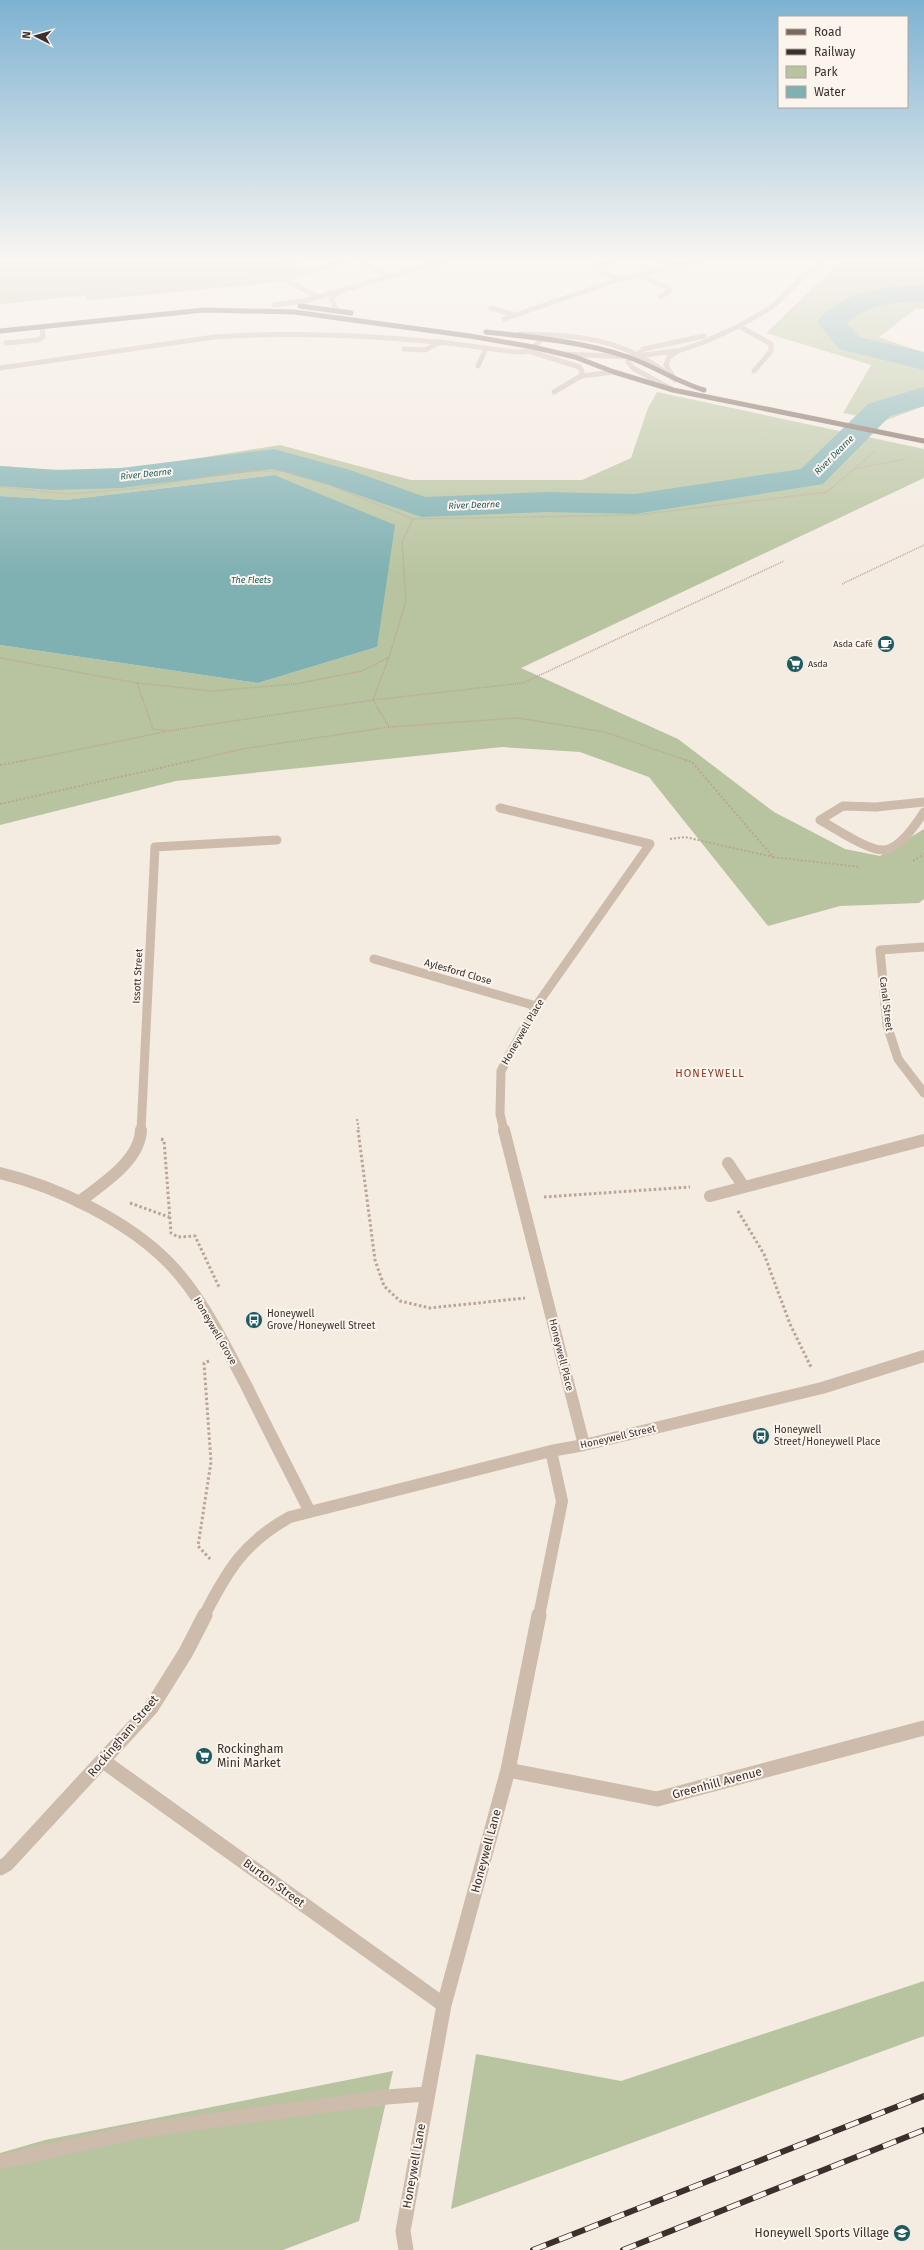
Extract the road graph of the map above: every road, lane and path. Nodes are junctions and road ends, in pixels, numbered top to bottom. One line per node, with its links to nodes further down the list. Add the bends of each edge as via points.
1 (14, 366): 9 (street)
2 (576, 366): 12 (street)
3 (597, 366): 11 (main road)
4 (631, 366): 14 (street)
5 (647, 366): 13 (main road)
6 (658, 366): 13 (street)
7 (667, 366): 13 (street)
8 (758, 366): 10 (street)
9 (0, 368)
10 (754, 371)
11 (614, 372): 12 (street); 14 (main road)
12 (581, 376): 15 (street, via 572,379)
13 (676, 380): 16 (main road, via 701,389)
14 (673, 390): 17 (main road)
15 (554, 392)
16 (924, 434)
17 (924, 441)
18 (880, 447): 20 (path)
19 (910, 459): 20 (path)
20 (854, 469): 22 (path, via 827,492 637,515)
21 (0, 488): 22 (path, via 70,494 138,488 243,471 283,471 330,485)
22 (413, 519): 26 (path, via 402,542 406,601)
23 (924, 545): 25 (path)
24 (784, 561): 29 (path, via 522,683)
25 (842, 584)
26 (389, 657): 28 (path, via 362,671 295,684 212,691); 29 (path)
27 (0, 658): 28 (path)
28 (137, 683): 31 (path, via 153,729)
29 (373, 700): 30 (path); 31 (path)
30 (389, 727): 34 (path, via 242,749); 40 (path, via 518,718 605,732 692,762)
31 (167, 731): 32 (path)
32 (0, 765)
33 (924, 802): 36 (street, via 876,807 843,806 820,820 874,849 886,850 907,836)
34 (0, 804)
35 (500, 808): 38 (street)
36 (924, 812)
37 (277, 840): 48 (street, Issott Street, via 155,847)
38 (650, 844): 40 (path, via 685,837); 45 (street, Honeywell Place)
39 (924, 854): 41 (path)
40 (773, 857): 42 (path)
41 (908, 861)
42 (865, 866)
43 (924, 947): 46 (street, Canal Street, via 880,950 887,1025 898,1059)
44 (374, 959): 45 (street, Aylesford Close)
45 (536, 1006): 56 (street, Honeywell Place, via 501,1071 500,1114)
46 (924, 1093)
47 (357, 1119): 59 (path, via 375,1260 384,1286 400,1302 430,1308)
48 (141, 1138): 57 (street, Issott Street, via 135,1152 116,1173); 58 (path, via 164,1140 171,1233 178,1237)
49 (924, 1140): 53 (street)
50 (728, 1162): 53 (street)
51 (0, 1173): 57 (street, Honeywell Grove, via 18,1177)
52 (695, 1187): 56 (path)
53 (744, 1187): 54 (street)
54 (726, 1192): 55 (street); 62 (path, via 764,1254 790,1324)
55 (710, 1196)
56 (521, 1198): 59 (street, Honeywell Place)
57 (79, 1202): 60 (street, Honeywell Grove, via 130,1231 169,1264 199,1302)
58 (195, 1236)
59 (546, 1296): 63 (street, Honeywell Place)
60 (229, 1353): 65 (street, Honeywell Grove); 66 (path, via 204,1363 211,1462 198,1546)
61 (924, 1356): 62 (street, Honeywell Street)
62 (822, 1388): 63 (street, Honeywell Street)
63 (584, 1445): 64 (street, Honeywell Street)
64 (551, 1451): 65 (street, Honeywell Street); 69 (street, Honeywell Lane, via 562,1501)
65 (310, 1512): 66 (street, Rockingham Street, via 290,1517 274,1525 258,1538)
66 (225, 1575): 68 (street, Rockingham Street, via 186,1652 151,1708)
67 (924, 1728): 69 (street, Greenhill Avenue, via 657,1799)
68 (104, 1761): 70 (street, Rockingham Street, via 7,1864); 71 (street, Burton Street)
69 (508, 1770): 71 (street, Honeywell Lane)
70 (0, 1868)
71 (444, 2005): 72 (street, Honeywell Lane)
72 (427, 2094): 73 (street, via 387,2097 143,2130); 74 (street, Honeywell Lane, via 403,2231)
73 (0, 2162)
74 (406, 2250)

